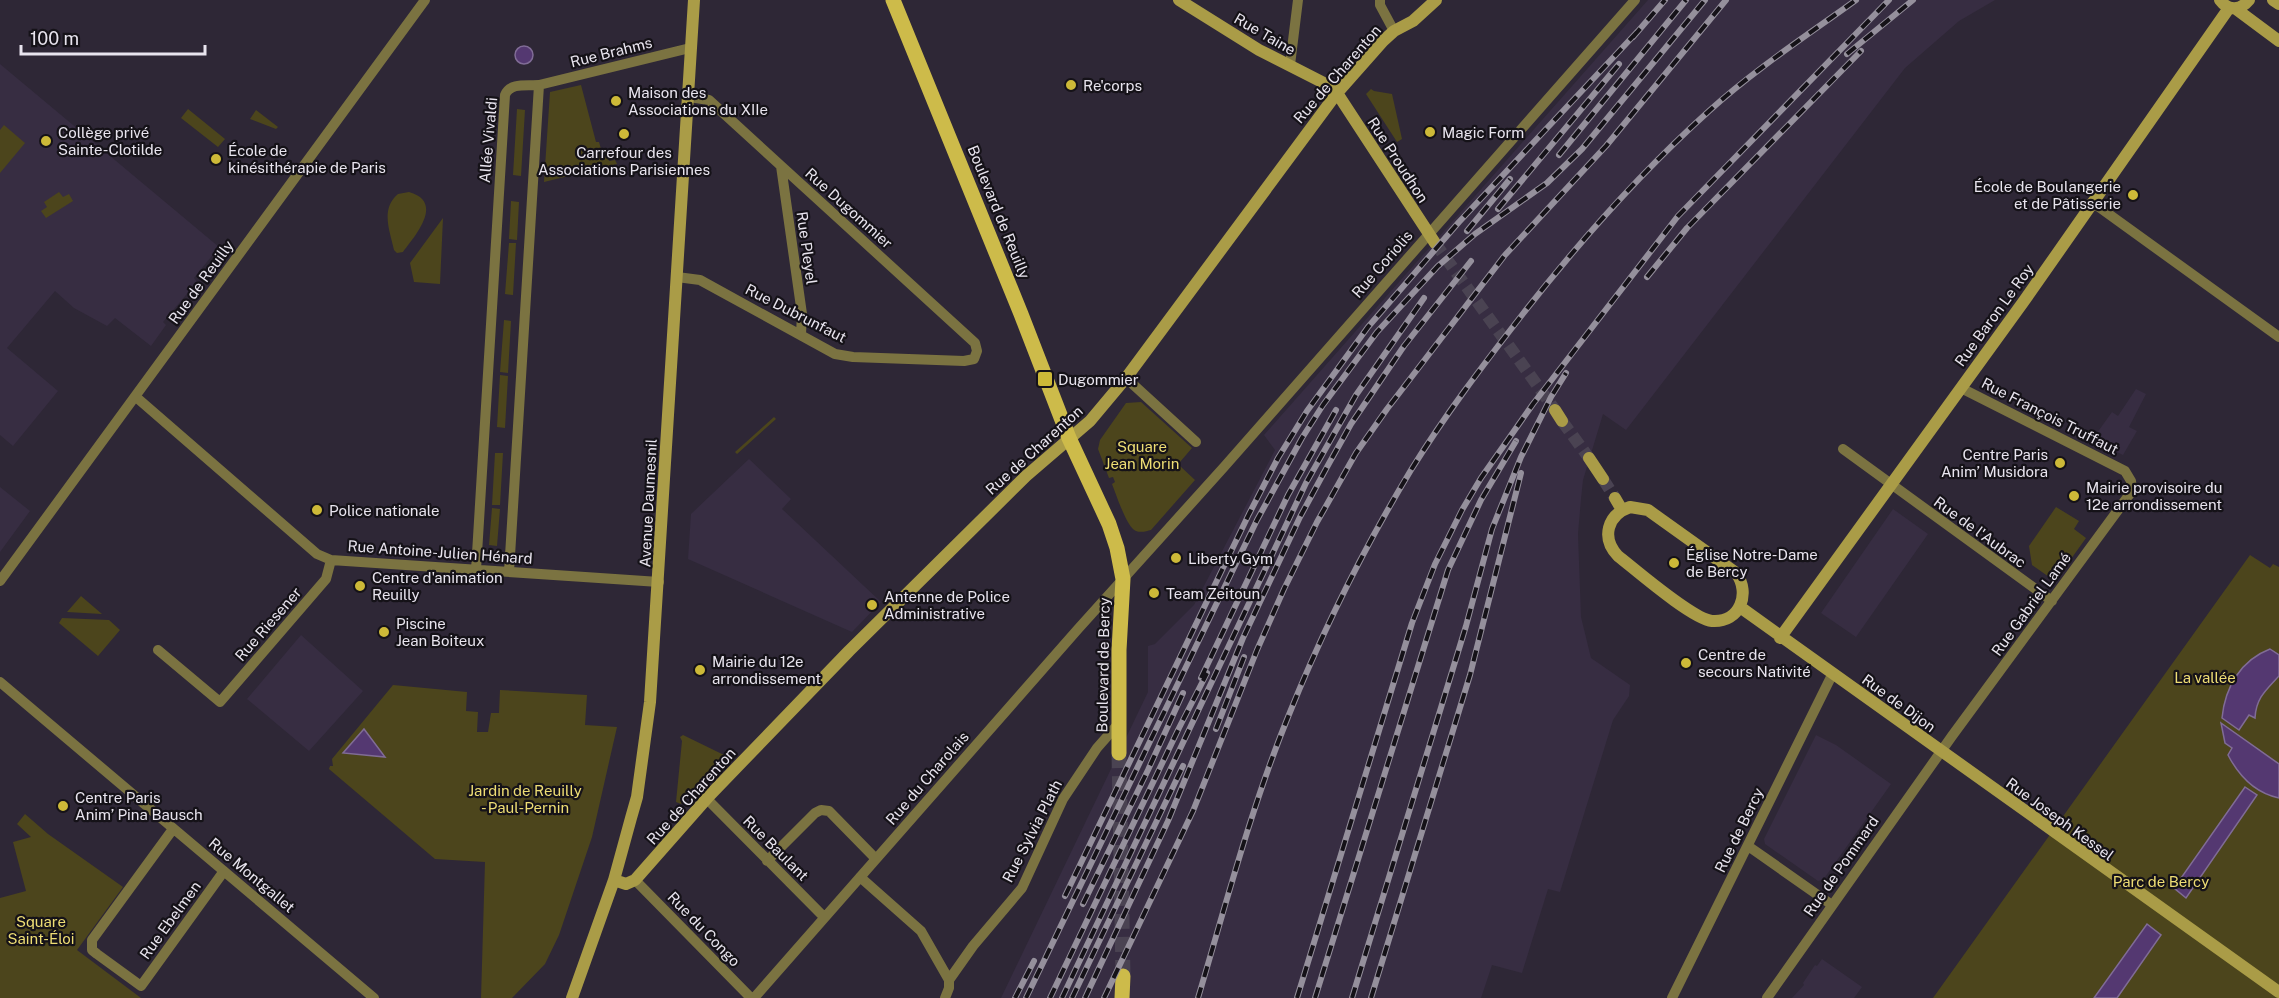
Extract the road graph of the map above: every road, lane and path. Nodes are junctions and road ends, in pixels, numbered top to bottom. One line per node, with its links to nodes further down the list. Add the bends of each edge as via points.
1 (425, 0): 29 (street, Rue de Reuilly)
2 (694, 0): 15 (main road, Avenue Daumesnil)
3 (893, 0): 32 (main road, Boulevard de Reuilly)
4 (1179, 0): 16 (main road, Rue Taine)
5 (1298, 0): 16 (street)
6 (1380, 0): 13 (street)
7 (1436, 0): 13 (main road, Rue de Charenton, via 1413,21)
8 (1635, 0): 22 (street, Rue Coriolis)
9 (2249, 0): 12 (main road, via 2246,4)
10 (2273, 0): 11 (main road)
11 (2279, 4)
12 (2228, 5): 14 (main road); 21 (main road, Rue Baron Le Roy)
13 (1394, 31): 18 (main road, Rue de Charenton)
14 (2279, 41)
15 (690, 48): 17 (street, Rue Brahms); 19 (main road, Avenue Daumesnil)
16 (1290, 66): 18 (main road, Rue Taine)
17 (539, 85): 43 (street, Allée Vivaldi, via 512,86 505,95); 44 (street)
18 (1337, 93): 22 (main road, Rue Proudhon); 27 (main road, Rue de Charenton)
19 (689, 97): 20 (street, Rue Dugommier, via 709,100); 23 (main road, Avenue Daumesnil)
20 (781, 166): 24 (street, Rue Pleyel, via 802,314); 26 (street, Rue Dugommier, via 975,343)
21 (2092, 202): 25 (street); 28 (main road, Rue Baron Le Roy)
22 (1432, 239): 36 (street, Rue Coriolis)
23 (677, 277): 24 (street, Rue Dubrunfaut, via 700,280); 47 (main road, Avenue Daumesnil)
24 (801, 334): 26 (street, Rue Dubrunfaut, via 835,354 853,357 964,361 974,359)
25 (2279, 337)
26 (975, 355)
27 (1126, 378): 32 (main road, Rue de Charenton); 33 (street)
28 (1961, 388): 37 (street, Rue François Truffaut); 39 (main road, Rue Baron Le Roy)
29 (136, 397): 42 (street, Rue Antoine-Julien Hénard, via 317,554); 46 (street, Rue de Reuilly)
30 (1555, 410): 31 (main road)
31 (1562, 421)
32 (1069, 438): 45 (main road, Boulevard de Bercy, via 1109,524); 57 (main road, Rue de Charenton, via 859,641)
33 (1196, 442)
34 (1843, 449): 39 (street, Rue de l'Aubrac)
35 (1589, 458): 38 (main road)
36 (1224, 467): 45 (street, Boulevard de Bercy)
37 (2125, 471): 48 (street, Rue Gabriel Lamé, via 2132,491)
38 (1603, 479)
39 (1892, 486): 48 (street, Rue de l'Aubrac); 50 (main road, Rue Baron Le Roy)
40 (1615, 498): 41 (main road)
41 (1622, 510): 49 (main road, via 1648,510 1736,573 1743,588); 49 (main road, via 1614,517 1607,535 1617,556 1707,620 1722,620)
42 (331, 560): 43 (street, Rue Antoine-Julien Hénard); 51 (street, Rue Riesener, via 326,579 220,702)
43 (476, 570): 44 (street, Rue Antoine-Julien Hénard)
44 (509, 572): 47 (street, Rue Antoine-Julien Hénard)
45 (1124, 579): 54 (main road, Boulevard de Bercy); 60 (street, Rue du Charolais)
46 (0, 581)
47 (659, 582): 64 (main road, Avenue Daumesnil, via 650,702 637,797)
48 (2052, 601): 55 (street, Rue Gabriel Lamé)
49 (1740, 608): 50 (main road, Rue de Dijon)
50 (1780, 638): 52 (main road, Rue de Dijon)
51 (158, 650)
52 (1835, 677): 55 (main road, Rue de Dijon); 59 (street, Rue de Bercy)
53 (0, 682): 58 (street, Rue Montgallet)
54 (1119, 723): 56 (main road, Boulevard de Bercy); 69 (street, Rue Sylvia Plath, via 1062,799 1022,888)
55 (1941, 752): 66 (street, Rue de Pommard); 70 (main road, Rue Joseph Kessel)
56 (1119, 753)
57 (707, 799): 61 (street, Rue Baulant); 65 (main road, Rue de Charenton)
58 (173, 829): 62 (street, Rue Montgallet); 62 (street, Rue Ebelmen, via 91,943 94,952 141,986)
59 (1748, 846): 66 (street); 76 (street, Rue de Bercy)
60 (876, 859): 61 (street, via 829,812 821,810); 63 (street, Rue du Charolais)
61 (767, 861): 67 (street, Rue Baulant)
62 (224, 871): 72 (street, Rue Montgallet)
63 (860, 877): 67 (street, Rue du Charolais); 69 (street, via 921,931)
64 (614, 880): 65 (main road, via 626,884); 73 (main road, Avenue Daumesnil)
65 (635, 880): 74 (street, Rue du Congo)
66 (1832, 905): 77 (street, Rue de Pommard)
67 (824, 917): 74 (street, Rue du Charolais)
68 (1123, 976): 75 (main road)
69 (949, 980): 71 (street)
70 (2279, 992)
71 (947, 997)
72 (374, 998)
73 (572, 998)
74 (752, 998)
75 (1122, 998)
76 (1672, 998)
77 (1767, 998)

